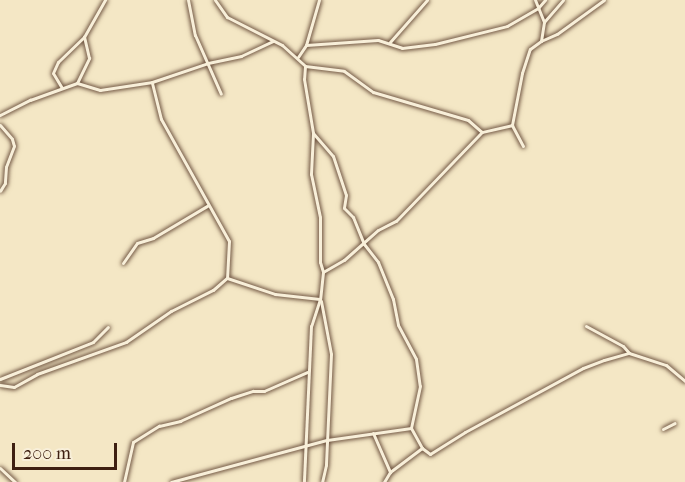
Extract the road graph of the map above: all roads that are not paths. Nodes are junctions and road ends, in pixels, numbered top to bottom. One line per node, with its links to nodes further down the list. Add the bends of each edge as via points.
1 (105, 0): 12 (street)
2 (188, 0): 18 (street, via 195,35)
3 (215, 0): 13 (street, via 227,17)
4 (319, 0): 16 (street)
5 (427, 0): 15 (street)
6 (535, 0): 10 (street)
7 (545, 0): 10 (street)
8 (563, 0): 11 (street)
9 (604, 0): 14 (street)
10 (538, 8): 11 (street); 15 (street, via 507,26 435,44 402,48)
11 (544, 22): 14 (street)
12 (84, 37): 21 (street, via 89,58); 22 (street, via 58,62 53,73)
13 (273, 41): 17 (street); 18 (street, via 241,56)
14 (541, 41): 26 (street, via 530,49)
15 (390, 42): 16 (street)
16 (306, 45): 17 (street)
17 (298, 57): 19 (street)
18 (208, 63): 20 (street); 23 (street)
19 (305, 66): 27 (street, via 344,71 373,92 468,120); 28 (street)
20 (152, 82): 21 (street, via 100,90); 31 (street, via 161,119)
21 (77, 83): 22 (street)
22 (62, 88): 24 (street)
23 (221, 94)
24 (0, 115)
25 (0, 125): 30 (street, via 14,146 6,167 6,183)
26 (512, 125): 27 (street); 29 (street)
27 (482, 132): 32 (street, via 396,221 378,230)
28 (313, 133): 32 (street, via 333,156 346,195 344,208 353,217); 34 (street, via 311,174 320,217)
29 (523, 146)
30 (0, 191)
31 (207, 206): 33 (street, via 153,238 137,243); 35 (street, via 229,241)
32 (364, 244): 34 (street); 45 (street, via 378,262 393,299 398,325 416,359 420,386)
33 (123, 263)
34 (323, 272): 36 (street)
35 (227, 278): 36 (street, via 275,294); 43 (street, via 126,342 37,374 14,387)
36 (320, 299): 40 (street, via 311,326); 48 (street, via 331,354)
37 (586, 326): 39 (street)
38 (108, 327): 41 (street, via 93,342)
39 (629, 353): 42 (street, via 666,365); 50 (street, via 583,368 429,454)
40 (307, 372): 49 (street, via 310,386); 54 (street, via 264,391 253,391 159,426 133,442)
41 (0, 379)
42 (685, 381)
43 (0, 385)
44 (675, 423): 46 (street)
45 (411, 428): 47 (street); 50 (street)
46 (663, 429)
47 (373, 434): 48 (street); 52 (street)
48 (327, 440): 49 (street); 57 (street)
49 (306, 445): 55 (street); 56 (street)
50 (422, 448): 52 (street)
51 (0, 468): 53 (street)
52 (390, 472): 58 (street)
53 (14, 482)
54 (124, 482)
55 (171, 482)
56 (304, 482)
57 (322, 482)
58 (384, 482)

